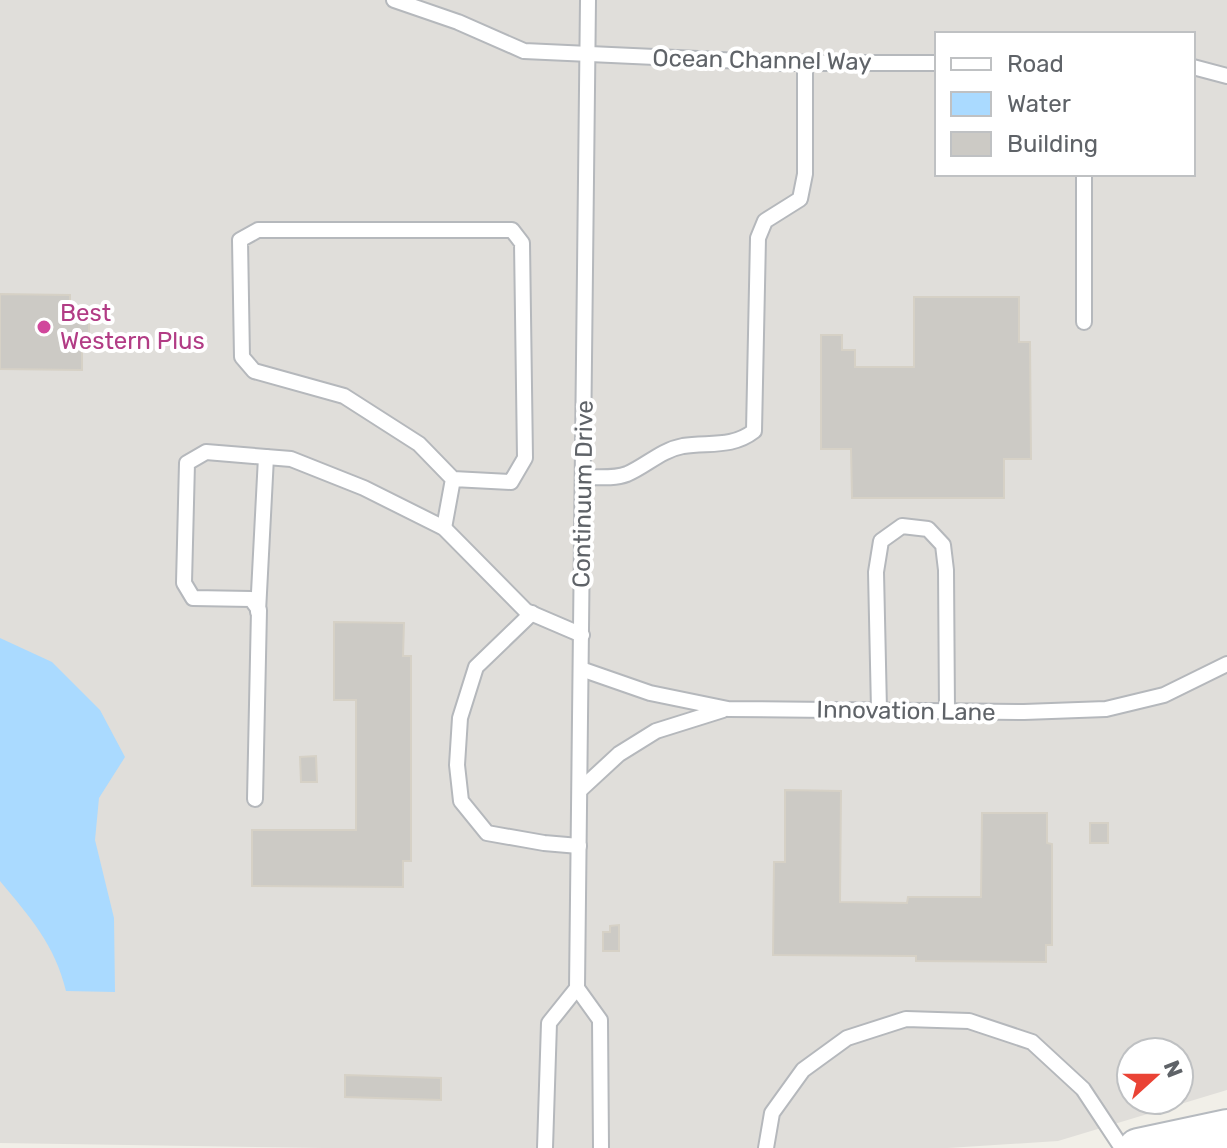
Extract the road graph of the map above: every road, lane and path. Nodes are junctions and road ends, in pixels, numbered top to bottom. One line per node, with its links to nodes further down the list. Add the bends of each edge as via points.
1 (394, 0): 3 (lane, Ocean Channel Way, via 524,51)
2 (588, 0): 3 (lane, Continuum Drive)
3 (587, 56): 4 (lane, Ocean Channel Way); 11 (lane, Continuum Drive)
4 (805, 62): 5 (lane, Ocean Channel Way); 11 (lane, via 805,174 800,199 765,221 758,238 754,431 728,444 681,446 628,474)
5 (935, 63)
6 (1195, 68): 7 (lane)
7 (1227, 76)
8 (1084, 176): 9 (lane)
9 (1084, 322)
10 (266, 457): 13 (lane, via 291,459 364,488); 15 (lane); 15 (lane, via 206,452 187,463 184,583 193,598 251,599)
11 (583, 477): 16 (lane, Continuum Drive)
12 (453, 479): 12 (lane, via 511,482 525,458 522,243 512,230 258,230 240,240 242,357 254,371 344,396 419,444); 13 (lane)
13 (444, 528): 14 (lane)
14 (532, 613): 16 (lane); 24 (lane, via 476,667 460,718 461,801 487,833)
15 (258, 614): 23 (lane)
16 (582, 635): 18 (lane, Continuum Drive)
17 (1227, 664): 21 (lane, Innovation Lane, via 1164,695 1106,709)
18 (581, 669): 19 (lane, Innovation Lane, via 650,693); 22 (lane, Continuum Drive)
19 (728, 709): 20 (lane, Innovation Lane); 22 (lane, via 656,731 619,754)
20 (879, 710): 21 (lane, Innovation Lane); 21 (lane, via 876,572 881,541 902,526 928,529 943,545)
21 (947, 711)
22 (580, 790): 24 (lane, Continuum Drive)
23 (255, 799)
24 (579, 846): 25 (lane, Continuum Drive)
25 (577, 988): 27 (lane, via 549,1023); 28 (lane, via 600,1020)
26 (1216, 1137): 31 (main road)
27 (545, 1148)
28 (601, 1148)
29 (766, 1148): 30 (lane, via 772,1113 803,1070 847,1038 906,1019 969,1021 1032,1042 1083,1089)
30 (1122, 1148)
31 (1138, 1148)

